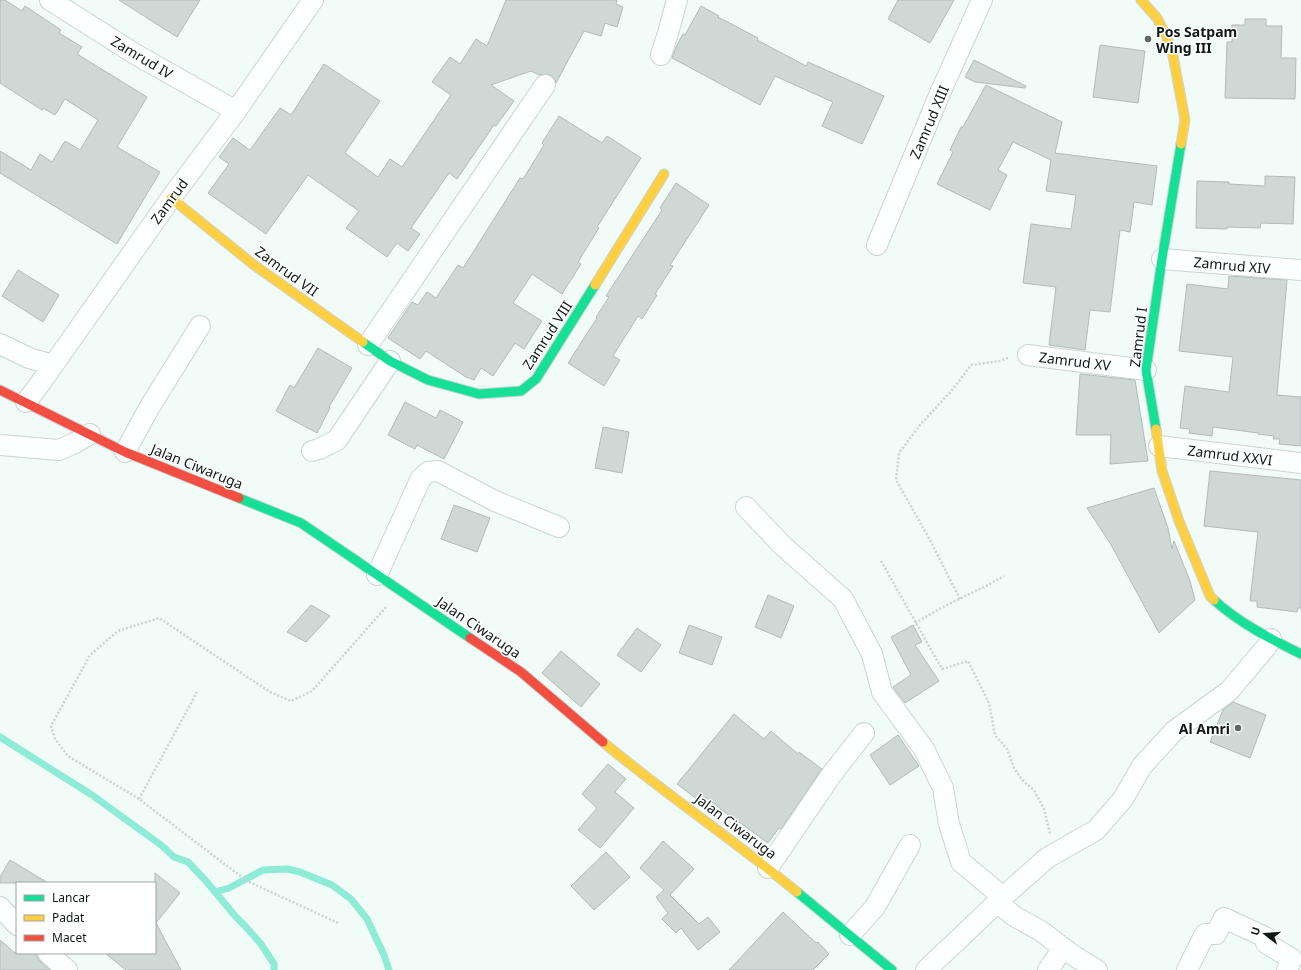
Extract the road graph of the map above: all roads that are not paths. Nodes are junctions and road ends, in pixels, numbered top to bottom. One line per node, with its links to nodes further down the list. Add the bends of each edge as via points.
1 (50, 0): 8 (street, Zamrud IV, via 135,54)
2 (312, 0): 8 (street, Zamrud)
3 (677, 0): 6 (street)
4 (982, 0): 11 (street, Zamrud XIII)
5 (1141, 0): 12 (street, Zamrud I, via 1157,18 1166,35 1173,56 1185,120)
6 (661, 54)
7 (545, 85): 16 (street)
8 (236, 111): 10 (street, Zamrud)
9 (664, 174): 18 (street, Zamrud VIII, via 536,379 521,391 479,394 428,380)
10 (171, 198): 16 (street, Zamrud VII, via 254,265); 19 (street, Zamrud)
11 (878, 245)
12 (1162, 259): 13 (street, Zamrud XIV); 20 (street, Zamrud I)
13 (1301, 270)
14 (200, 326): 27 (street)
15 (0, 344): 19 (street, via 29,358)
16 (368, 345): 18 (street, Zamrud VII)
17 (1028, 355): 20 (street, Zamrud XV)
18 (390, 361): 26 (street, via 337,440)
19 (53, 365): 22 (street, Zamrud)
20 (1146, 370): 25 (street, Zamrud I)
21 (0, 390): 22 (street, Jalan Ciwaruga)
22 (26, 402): 23 (street, Jalan Ciwaruga)
23 (90, 434): 24 (street, via 59,450); 27 (street, Jalan Ciwaruga)
24 (0, 446)
25 (1159, 446): 28 (street, Zamrud XXVI); 32 (street, Zamrud I, via 1162,471 1210,596 1225,610)
26 (312, 451)
27 (125, 452): 31 (street, Jalan Ciwaruga, via 301,523)
28 (1301, 463)
29 (746, 507): 37 (street, via 782,545 843,599 872,654 882,692 924,749 943,788 948,824 961,862)
30 (559, 527): 31 (street, via 495,501 438,471 428,472 421,478)
31 (377, 575): 36 (street, Jalan Ciwaruga, via 521,672 626,761)
32 (1271, 639): 33 (street, Zamrud I); 37 (street, via 1229,691 1174,730 1142,766 1123,799 1096,830 1047,858)
33 (1301, 654)
34 (864, 733): 36 (street, via 832,774)
35 (910, 845): 40 (street, via 875,907)
36 (768, 868): 40 (street, Jalan Ciwaruga)
37 (1000, 900): 41 (street, via 1014,916 1041,931); 46 (street)
38 (0, 908): 39 (street)
39 (16, 924)
40 (850, 935): 45 (street, Jalan Ciwaruga)
41 (1063, 948): 47 (street); 48 (street)
42 (49, 954): 44 (street)
43 (1293, 961): 49 (street, via 1266,943 1265,936 1224,918 1216,934 1205,934)
44 (67, 970)
45 (892, 970)
46 (926, 970)
47 (1048, 970)
48 (1097, 970)
49 (1187, 970)

